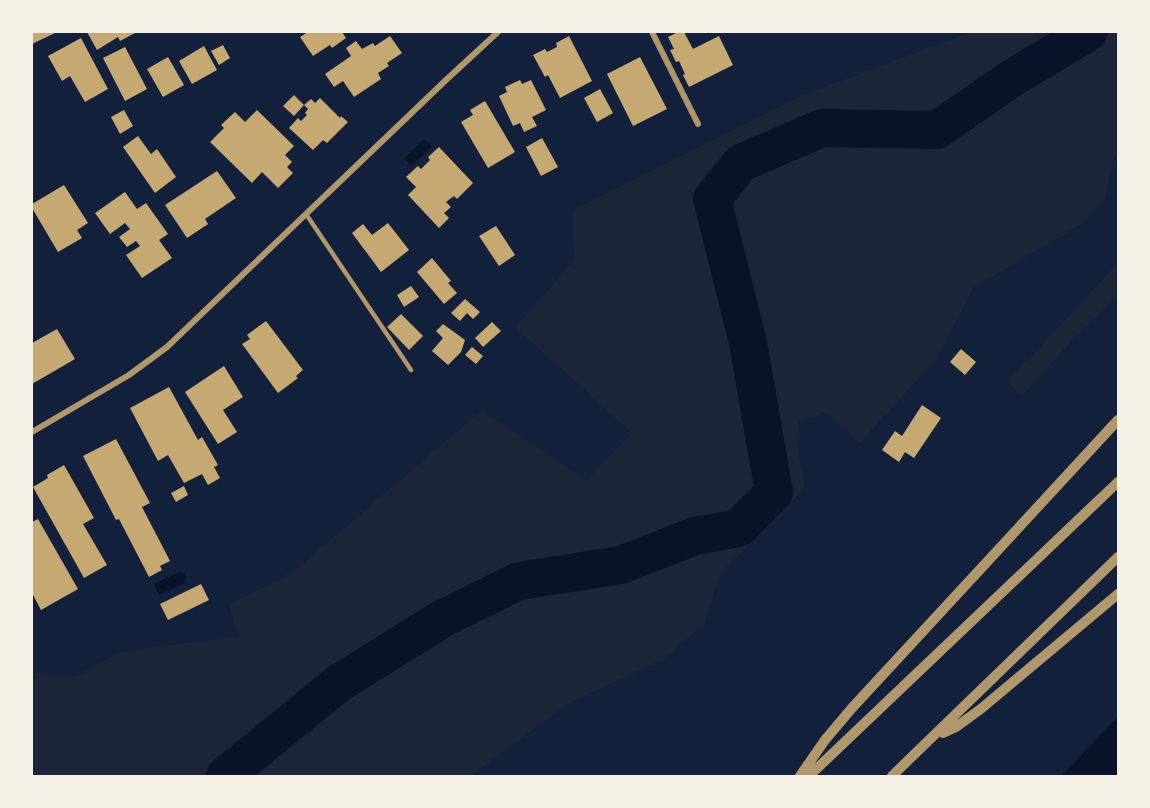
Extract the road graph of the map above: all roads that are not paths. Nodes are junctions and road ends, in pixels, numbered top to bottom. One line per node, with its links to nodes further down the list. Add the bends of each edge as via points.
1 (498, 32): 4 (street)
2 (652, 32): 3 (street)
3 (698, 124)
4 (306, 214): 5 (lane); 7 (street, via 161,352)
5 (411, 370)
6 (1119, 420): 12 (street, via 852,708)
7 (32, 432)
8 (1119, 482): 13 (street)
9 (1119, 557): 11 (street)
10 (1119, 594): 11 (street, via 982,708 956,727)
11 (933, 737): 14 (street)
12 (800, 777)
13 (809, 777)
14 (892, 777)

